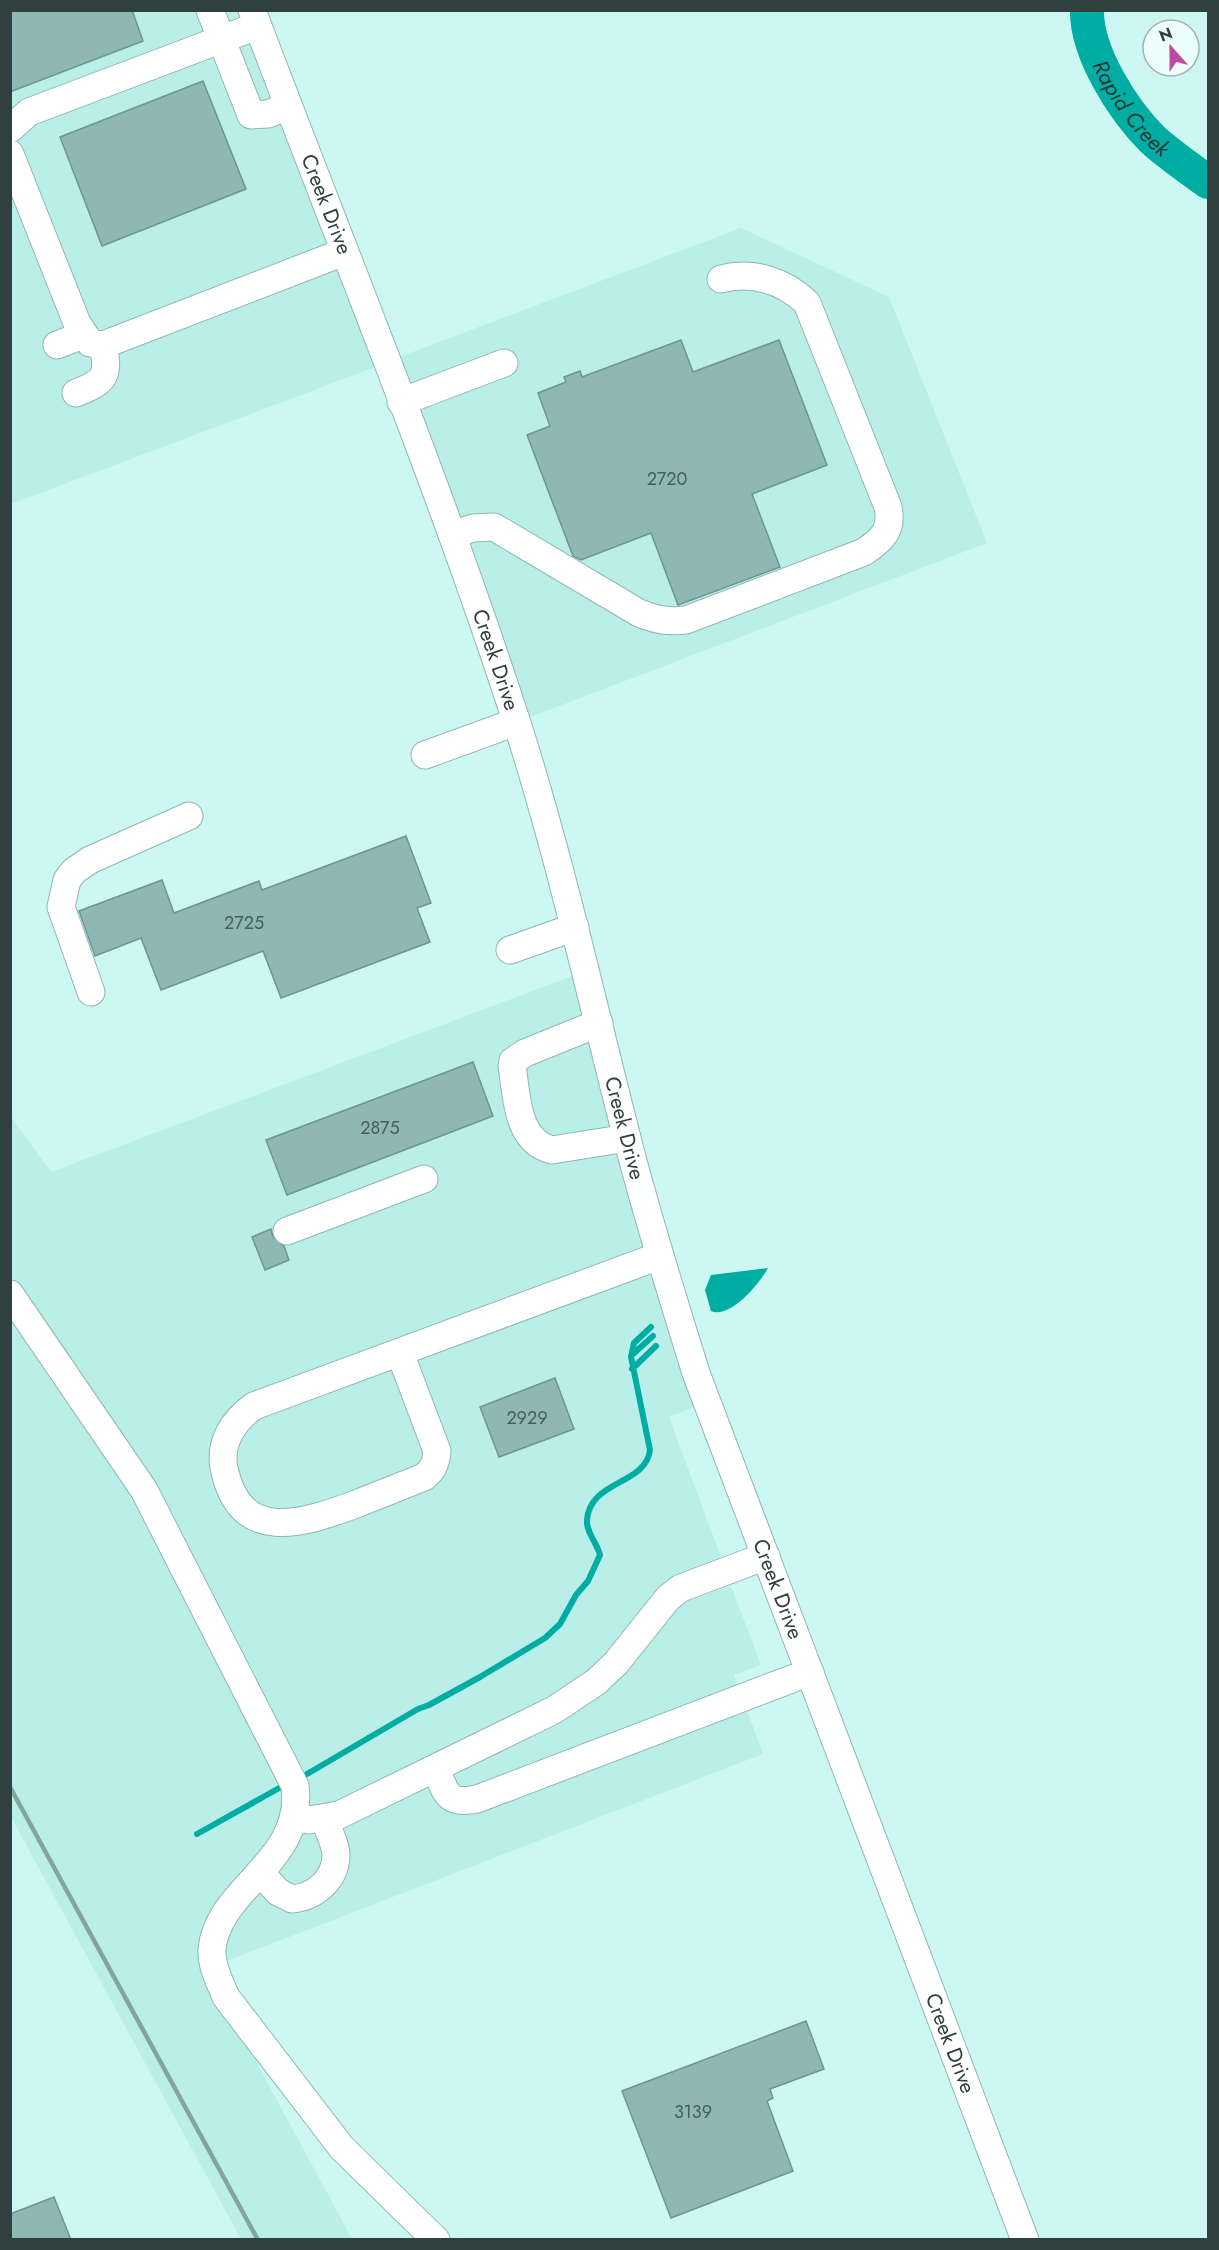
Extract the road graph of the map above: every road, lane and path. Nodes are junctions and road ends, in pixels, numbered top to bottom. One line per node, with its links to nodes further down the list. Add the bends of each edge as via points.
1 (210, 10): 3 (street)
2 (255, 18): 3 (street); 4 (street, Creek Drive)
3 (221, 40): 4 (street, via 251,115 268,114); 5 (street, via 29,112)
4 (288, 106): 7 (street, Creek Drive)
5 (10, 129)
6 (10, 154): 9 (street)
7 (344, 252): 9 (street); 13 (street, Creek Drive)
8 (721, 279): 14 (street, via 756,276 797,293 807,303 888,507 888,532 879,542 842,561 686,620 671,622 639,613 494,527 484,525)
9 (93, 340): 10 (street); 12 (street, via 107,362 105,376 96,385)
10 (57, 345)
11 (504, 363): 13 (street)
12 (76, 393)
13 (401, 402): 14 (street, Creek Drive)
14 (452, 535): 15 (street, Creek Drive)
15 (516, 722): 16 (street); 18 (street, Creek Drive)
16 (425, 755)
17 (189, 816): 20 (street, via 90,860 67,880 61,907)
18 (575, 927): 19 (street); 21 (street, Creek Drive)
19 (510, 950)
20 (91, 992)
21 (599, 1023): 22 (street, Creek Drive); 22 (street, via 513,1061 521,1142 552,1150)
22 (627, 1138): 25 (street, Creek Drive)
23 (424, 1179): 24 (street)
24 (287, 1231)
25 (659, 1256): 27 (street); 28 (street, Creek Drive, via 696,1373)
26 (10, 1294): 31 (street, via 144,1490 296,1786)
27 (400, 1353): 27 (street, via 254,1406 243,1414 232,1426 222,1461 232,1494 243,1508 268,1522 302,1522 431,1472 437,1451)
28 (766, 1556): 29 (street, Creek Drive); 30 (street, via 681,1588 596,1682 554,1710)
29 (810, 1672): 30 (street, via 477,1799 453,1800 445,1792); 35 (street, Creek Drive)
30 (436, 1768): 32 (street)
31 (295, 1817): 32 (street); 33 (street, via 290,1832)
32 (324, 1819): 33 (street, via 336,1856 327,1880 317,1892 292,1899 278,1892)
33 (260, 1872): 34 (street, via 230,1908 212,1948 217,1977 226,1997 342,2148)
34 (436, 2240)
35 (1025, 2240)

